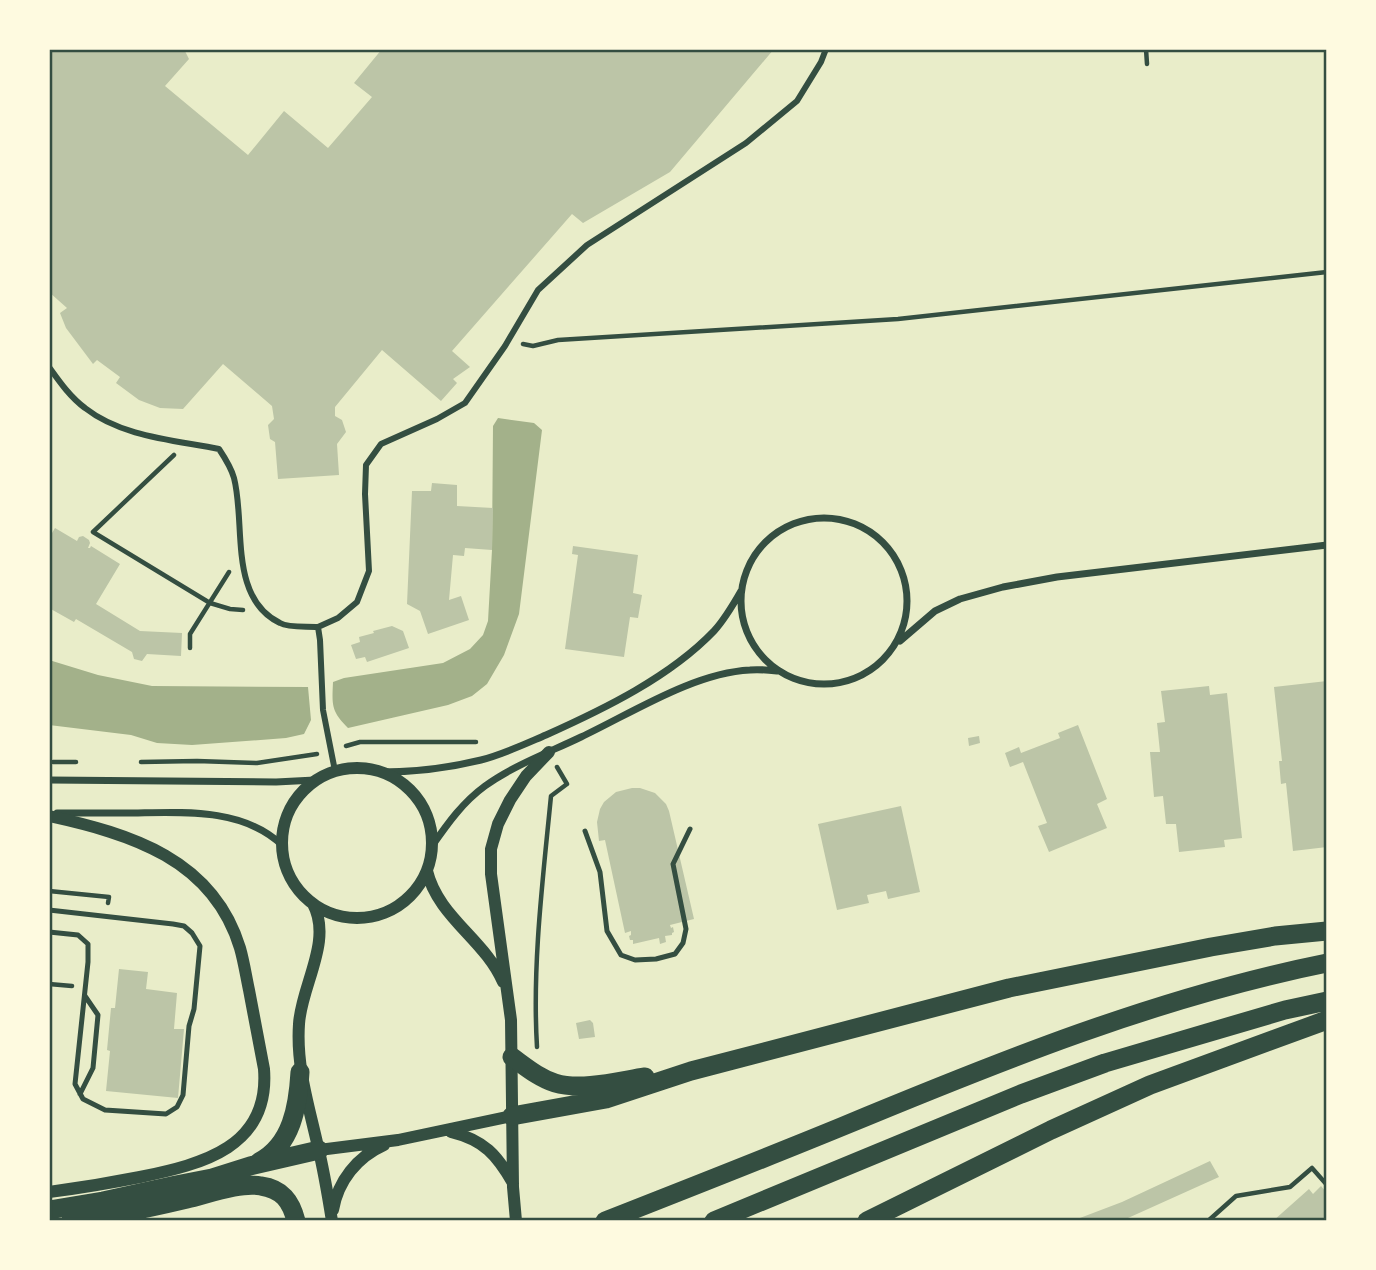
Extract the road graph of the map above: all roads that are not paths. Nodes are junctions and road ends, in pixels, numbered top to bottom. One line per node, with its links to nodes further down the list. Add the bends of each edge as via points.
1 (826, 49): 5 (street, via 797,100 746,144 587,245 538,290 465,403 381,444 366,465 369,571 357,603)
2 (49, 367): 5 (street, via 84,408 114,426 219,449 234,480 243,568 252,596 282,625)
3 (1327, 545): 6 (street, via 1031,580 960,599 935,611)
4 (742, 591): 6 (street, via 755,556 785,527 818,518 852,523 882,541 901,569 907,614); 7 (street, via 743,619 750,637); 10 (street, via 723,620 692,651 588,716 482,760)
5 (318, 627): 9 (street, via 323,710)
6 (894, 647): 7 (street, via 870,671 835,684 816,684)
7 (780, 671): 8 (street, via 749,670 706,680)
8 (549, 752): 17 (street, via 475,794); 24 (street, via 510,800 491,849)
9 (335, 771): 10 (street); 12 (street)
10 (381, 772): 17 (street, via 404,784 421,804 429,820)
11 (49, 780): 12 (street)
12 (315, 780): 16 (street, via 288,812)
13 (49, 815): 16 (street, via 176,812 221,816 254,825); 38 (street, via 156,849 209,891 227,917 240,949 265,1081 254,1123 222,1152 166,1172)
14 (690, 829): 15 (lane, via 673,864 686,929 683,943 675,954 635,960 621,955 607,931 600,872)
15 (585, 831)
16 (282, 845): 19 (street, via 290,878)
17 (432, 846): 18 (street)
18 (427, 871): 19 (street, via 406,901 373,917 337,916); 24 (street, via 443,907 483,950)
19 (313, 904): 30 (street, via 318,942 299,1021)
20 (49, 910): 31 (lane, via 184,926 200,946 183,1095 177,1107 166,1114 105,1110)
21 (1327, 931): 29 (highway, via 1187,951 1009,988)
22 (49, 932): 25 (lane, via 78,935 88,944)
23 (1327, 963): 44 (highway, via 1202,993 1063,1038)
24 (506, 989): 28 (street)
25 (85, 996): 31 (lane, via 75,1084); 31 (lane, via 98,1015 93,1068)
26 (1327, 1001): 45 (highway, via 1105,1063)
27 (1327, 1020): 46 (highway, via 1150,1084)
28 (512, 1057): 29 (highway, via 538,1076 567,1086); 32 (street)
29 (691, 1071): 32 (highway, via 606,1099)
30 (300, 1072): 35 (street); 36 (highway, via 291,1127 273,1153)
31 (80, 1094)
32 (512, 1116): 33 (street); 37 (street)
33 (448, 1130): 34 (street); 37 (street, via 477,1140 503,1165)
34 (398, 1139): 35 (street); 41 (street, via 372,1150 351,1170 338,1192)
35 (319, 1150): 36 (highway); 41 (street)
36 (250, 1166): 39 (highway, via 212,1178)
37 (513, 1185): 43 (street)
38 (49, 1192)
39 (49, 1210)
40 (296, 1219): 42 (highway, via 289,1200 259,1185)
41 (332, 1219)
42 (71, 1221)
43 (516, 1221)
44 (606, 1221)
45 (714, 1221)
46 (867, 1221)

